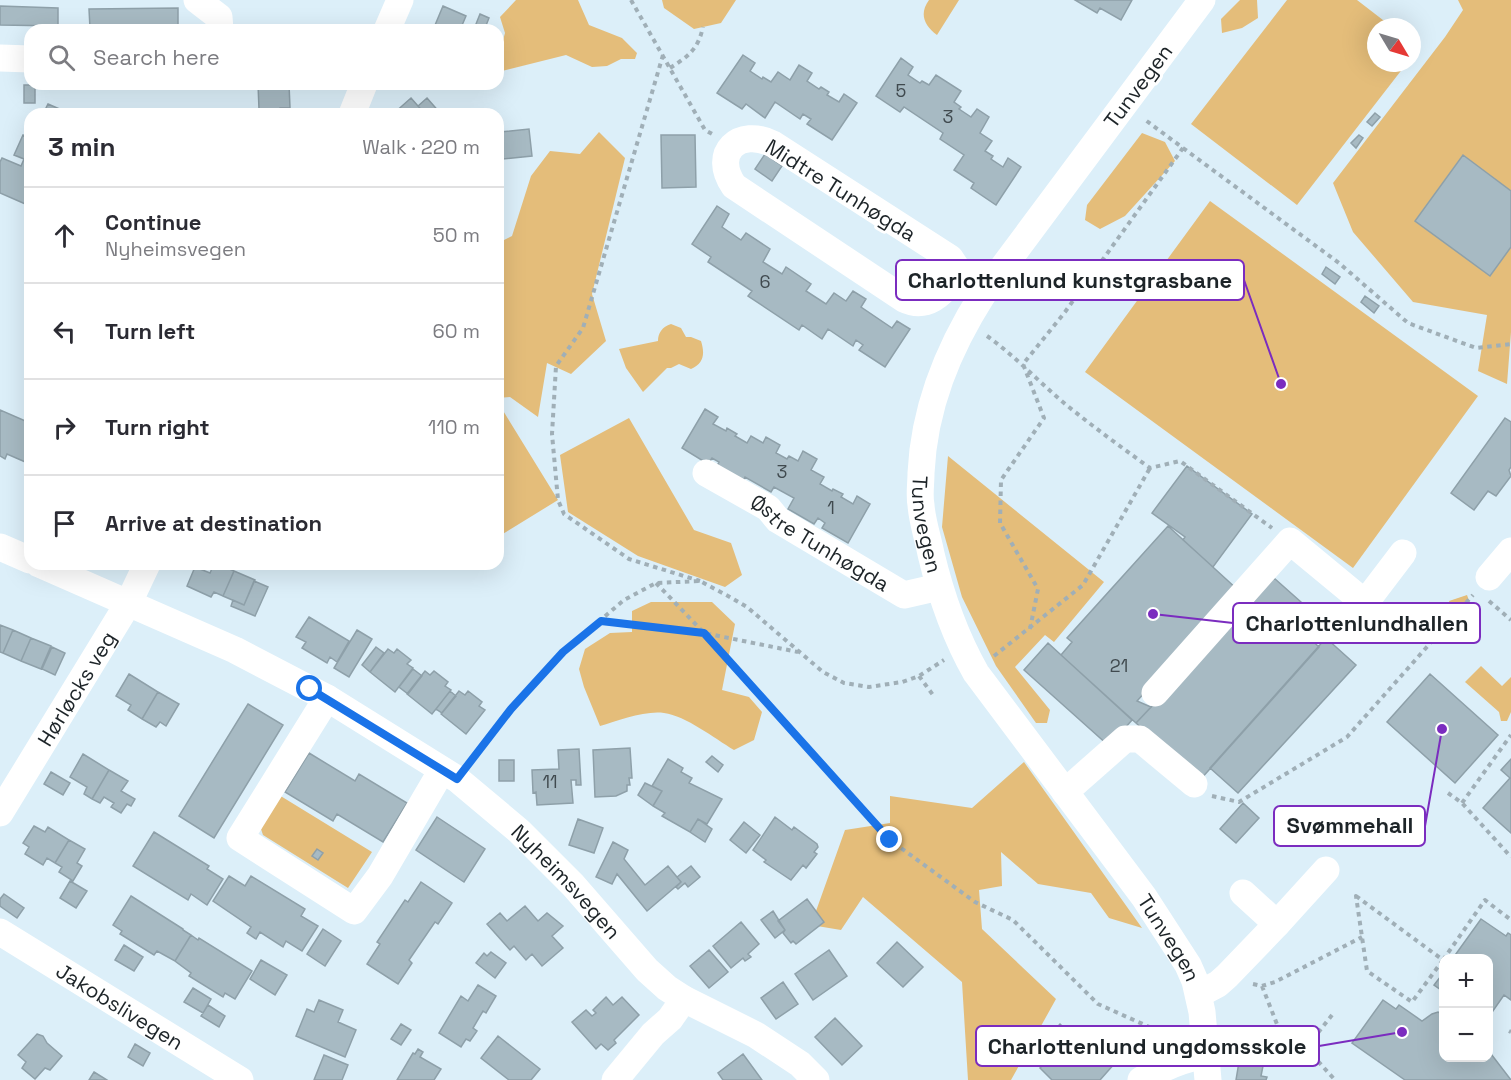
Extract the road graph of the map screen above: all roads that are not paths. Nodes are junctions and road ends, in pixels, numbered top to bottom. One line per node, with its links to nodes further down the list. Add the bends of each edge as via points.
1 (197, 0): 4 (street)
2 (400, 0): 5 (street)
3 (1202, 0): 11 (street, Tunvegen)
4 (220, 24)
5 (390, 24)
6 (0, 58): 7 (street)
7 (24, 59)
8 (362, 90): 9 (street)
9 (354, 108)
10 (955, 277): 10 (street, Midtre Tunhøgda, via 927,303 912,303 890,291 734,186 725,169 733,145 747,138 763,139 795,157 950,258 956,267); 11 (street)
11 (983, 294): 20 (street, Tunvegen, via 966,320 935,389 922,458 920,505)
12 (706, 473): 20 (street, Østre Tunhøgda, via 904,594)
13 (0, 547): 16 (street)
14 (1511, 551): 19 (street)
15 (1402, 553): 22 (street, via 1365,603 1290,540)
16 (24, 557)
17 (53, 570): 21 (street, Nyheimsvegen)
18 (144, 570): 21 (street, Hørløcks veg)
19 (1483, 584)
20 (939, 587): 26 (street, Tunvegen, via 976,673)
21 (129, 602): 23 (street, Nyheimsvegen, via 235,650); 27 (street, Hørløcks veg)
22 (1155, 693)
23 (327, 698): 24 (street, Nyheimsvegen); 24 (street, via 240,838 354,911)
24 (449, 774): 33 (street, Nyheimsvegen, via 519,831 573,885 647,970)
25 (1194, 784): 26 (street, via 1140,739 1125,739)
26 (1065, 792): 32 (street, Tunvegen, via 1144,897 1188,965)
27 (0, 813)
28 (1326, 870): 30 (street)
29 (1243, 893): 30 (street)
30 (1277, 924): 32 (street, via 1227,976)
31 (0, 932): 35 (street, Jakobslivegen)
32 (1199, 994): 34 (street, Tunvegen)
33 (684, 999): 36 (street); 37 (street, Nyheimsvegen, via 756,1035 800,1064)
34 (1212, 1056): 38 (street, via 1166,1066)
35 (240, 1080)
36 (615, 1080)
37 (816, 1080)
38 (1141, 1080)

